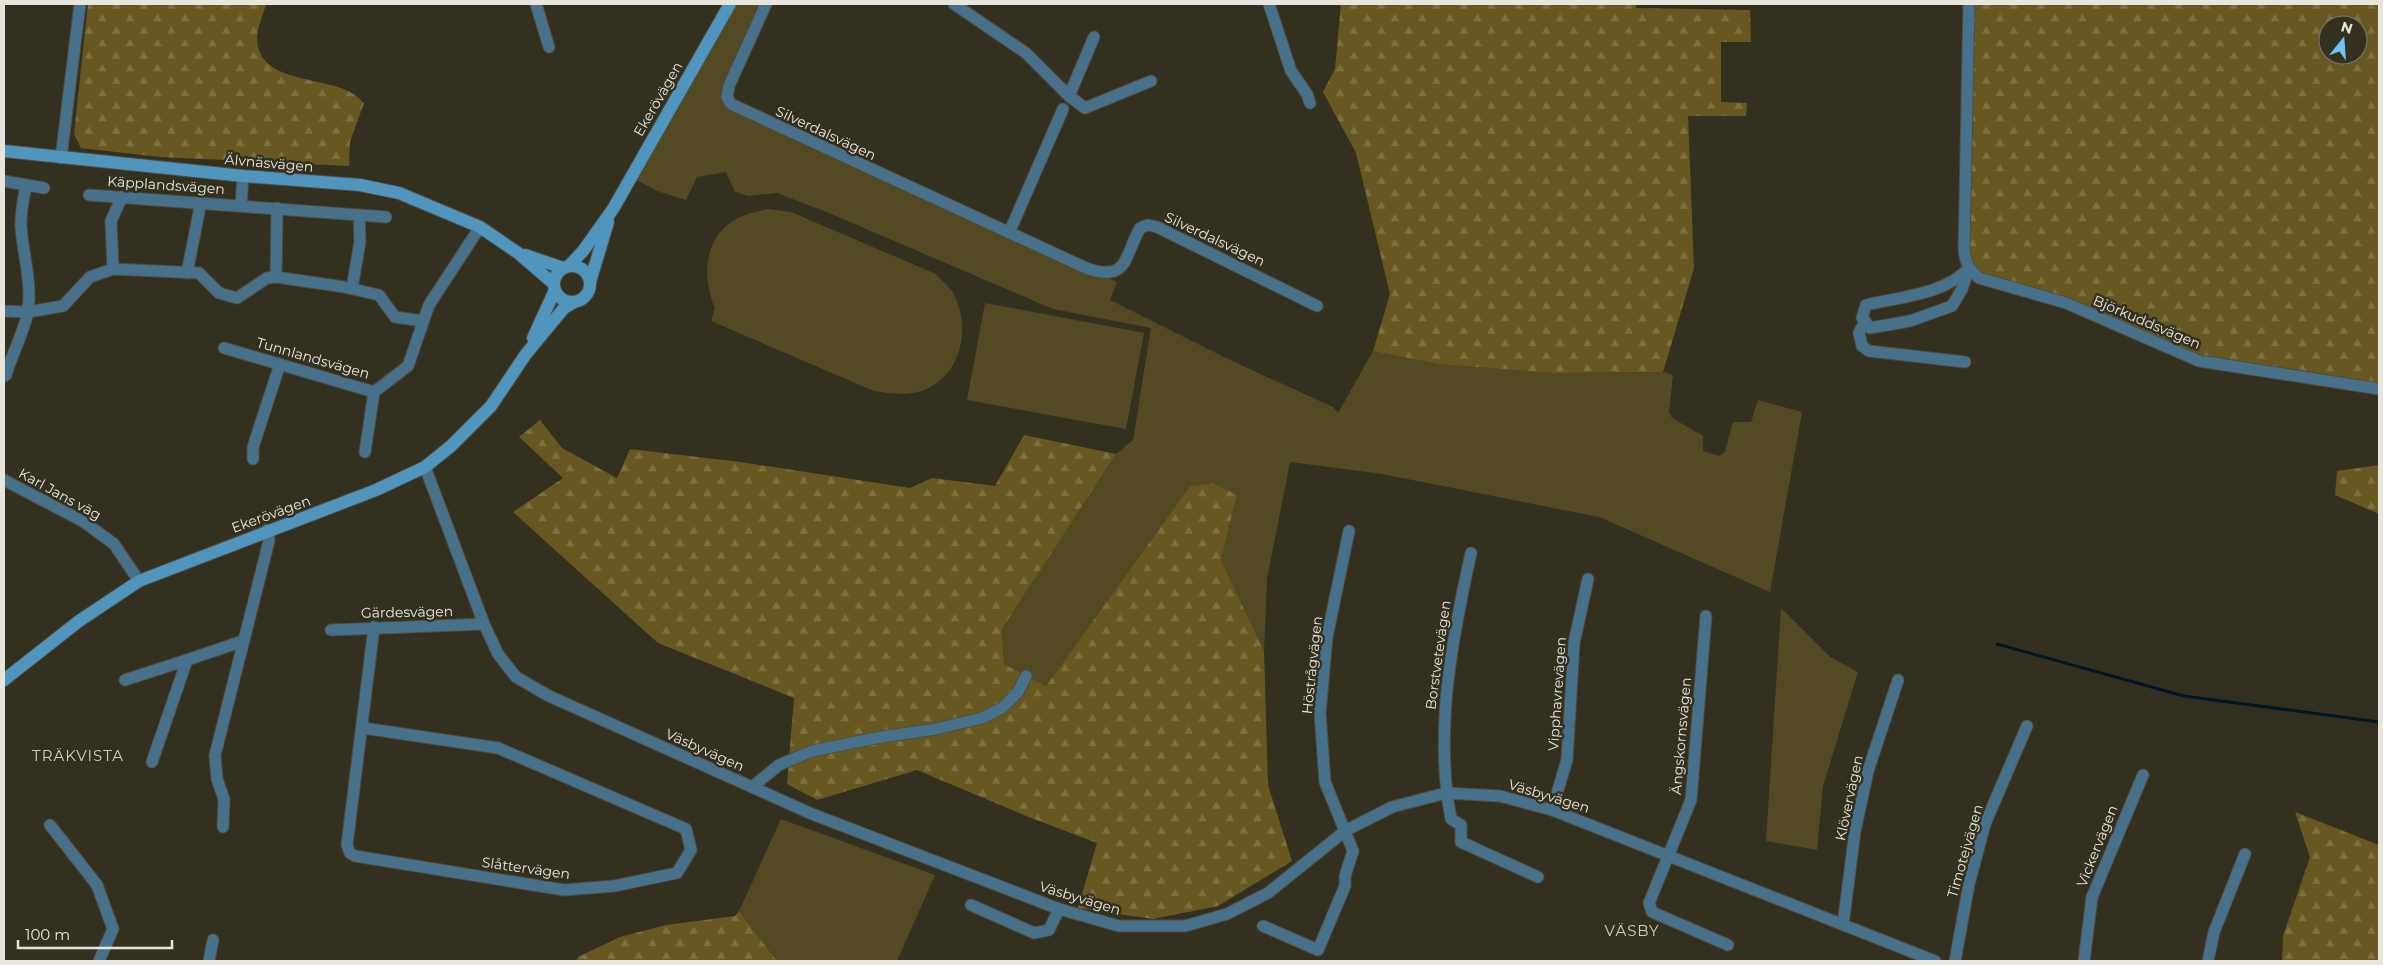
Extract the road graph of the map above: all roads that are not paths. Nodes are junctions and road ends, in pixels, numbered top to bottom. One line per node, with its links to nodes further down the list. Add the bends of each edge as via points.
1 (80, 4): 15 (street)
2 (536, 4): 9 (street)
3 (730, 4): 25 (main road, Ekerövägen)
4 (766, 4): 29 (street, Silverdalsvägen, via 729,86 727,97 731,104)
5 (954, 4): 11 (street, via 1026,53)
6 (1268, 4): 12 (street, via 1291,71)
7 (1969, 4): 33 (street, via 1964,250)
8 (1094, 38): 11 (street)
9 (549, 48)
10 (1152, 81): 11 (street, via 1085,108)
11 (1069, 96)
12 (1310, 104)
13 (1063, 109): 29 (street)
14 (4, 151): 15 (main road, Älvnäsvägen)
15 (61, 158): 16 (main road, Älvnäsvägen)
16 (243, 176): 23 (street, Käpplandsvägen); 28 (main road, Älvnäsvägen, via 360,185 399,193)
17 (4, 181): 18 (street)
18 (26, 185): 19 (street); 42 (street, via 21,224 30,297)
19 (44, 188)
20 (89, 194): 21 (street, Käpplandsvägen)
21 (122, 197): 22 (street, Käpplandsvägen); 32 (street, via 111,221)
22 (201, 202): 23 (street, Käpplandsvägen); 34 (street)
23 (241, 205): 24 (street, Käpplandsvägen)
24 (277, 208): 26 (street, Käpplandsvägen); 35 (street)
25 (613, 209): 31 (main road, Ekerövägen, via 583,251); 36 (main road, Ekerövägen)
26 (359, 215): 27 (street, Käpplandsvägen); 38 (street, via 360,242)
27 (386, 217)
28 (480, 227): 30 (main road, Älvnäsvägen); 43 (street, Tunnlandsvägen, via 429,305)
29 (1008, 233): 40 (street, Silverdalsvägen, via 1103,274 1124,265 1140,228 1148,225 1157,227)
30 (518, 253): 31 (main road, Älvnäsvägen); 37 (main road, Älvnäsvägen)
31 (566, 267): 36 (main road, via 582,268); 37 (main road, via 558,272)
32 (113, 268): 34 (street); 42 (street, via 90,277 63,306)
33 (1969, 268): 44 (street, via 1959,279 1938,288 1866,305 1862,318); 44 (street, via 1952,306 1910,321 1870,328); 50 (street, Björkuddsvägen, via 1979,278 2066,303 2199,361)
34 (187, 273): 35 (street, via 199,273 219,293 237,298 268,278)
35 (276, 277): 38 (street)
36 (590, 282): 39 (main road, via 584,297)
37 (554, 287): 39 (main road, via 562,299); 46 (main road, Ekerövägen)
38 (352, 288): 43 (street, via 379,295 395,317)
39 (574, 302): 46 (main road, Ekerövägen, via 564,308)
40 (1317, 306)
41 (4, 311): 42 (street)
42 (28, 312): 49 (street)
43 (423, 321): 51 (street, Tunnlandsvägen, via 408,366)
44 (1865, 321): 47 (street, via 1859,333 1862,346 1869,351)
45 (224, 348): 48 (street, Tunnlandsvägen)
46 (526, 354): 54 (main road, Ekerövägen, via 491,406)
47 (1964, 362)
48 (280, 364): 51 (street, Tunnlandsvägen); 53 (street, via 253,447)
49 (4, 376)
50 (2379, 389)
51 (374, 392): 52 (street)
52 (365, 452)
53 (253, 458)
54 (425, 467): 56 (main road, Ekerövägen, via 376,490); 62 (street, Väsbyvägen)
55 (4, 480): 60 (street, Karl Jans väg, via 84,522 114,544)
56 (267, 530): 60 (main road, Ekerövägen); 65 (street, via 269,541)
57 (1348, 530): 80 (street, Höstrågvägen, via 1327,637 1320,714 1325,782)
58 (1471, 552): 76 (street, Borstvetevägen, via 1455,624 1445,706)
59 (1588, 578): 77 (street, Vipphavrevägen, via 1574,643 1568,760)
60 (139, 581): 68 (main road, Ekerövägen, via 79,621)
61 (1706, 616): 82 (street, Ängskornsvägen, via 1691,800)
62 (484, 624): 63 (street, Gärdesvägen); 75 (street, Väsbyvägen, via 498,654 516,677 549,696)
63 (374, 627): 64 (street, Gärdesvägen); 72 (street, Slåttervägen)
64 (331, 630)
65 (243, 641): 66 (street); 79 (street, via 215,755 217,779 224,798)
66 (187, 660): 69 (street); 73 (street)
67 (1026, 676): 75 (street, via 1018,692 1002,708 982,718 812,751 779,765)
68 (4, 680)
69 (125, 680)
70 (1898, 680): 86 (street, Klövervägen, via 1868,771 1855,831)
71 (2027, 726): 93 (street, Timotejvägen, via 1985,824 1969,884)
72 (363, 728): 72 (street, Slåttervägen, via 347,845 355,856 564,890 614,886 677,873 691,850 686,829 498,748)
73 (152, 762)
74 (2144, 775): 94 (street, Vickervägen, via 2092,896)
75 (752, 787): 85 (street, Väsbyvägen, via 875,839)
76 (1446, 792): 77 (street, Väsbyvägen, via 1500,796); 80 (street, Väsbyvägen, via 1392,807); 83 (street, Borstvetevägen, via 1451,819 1461,825 1461,842)
77 (1552, 810): 82 (street, Väsbyvägen)
78 (50, 825): 90 (street, via 97,885 114,929)
79 (223, 827)
80 (1344, 831): 85 (street, Väsbyvägen, via 1268,893 1227,914 1185,926 1119,926); 87 (street, Höstrågvägen, via 1353,851 1345,886 1318,950)
81 (2245, 854): 95 (street, via 2214,932)
82 (1669, 856): 86 (street, Väsbyvägen); 89 (street, Ängskornsvägen, via 1649,903 1652,912)
83 (1538, 877)
84 (971, 905): 85 (street, via 1034,933 1049,930)
85 (1059, 909)
86 (1843, 925): 92 (street, Väsbyvägen)
87 (1263, 926)
88 (213, 940): 91 (street)
89 (1728, 945)
90 (99, 961)
91 (209, 961)
92 (1935, 961)
93 (1955, 961)
94 (2084, 961)
95 (2208, 961)

